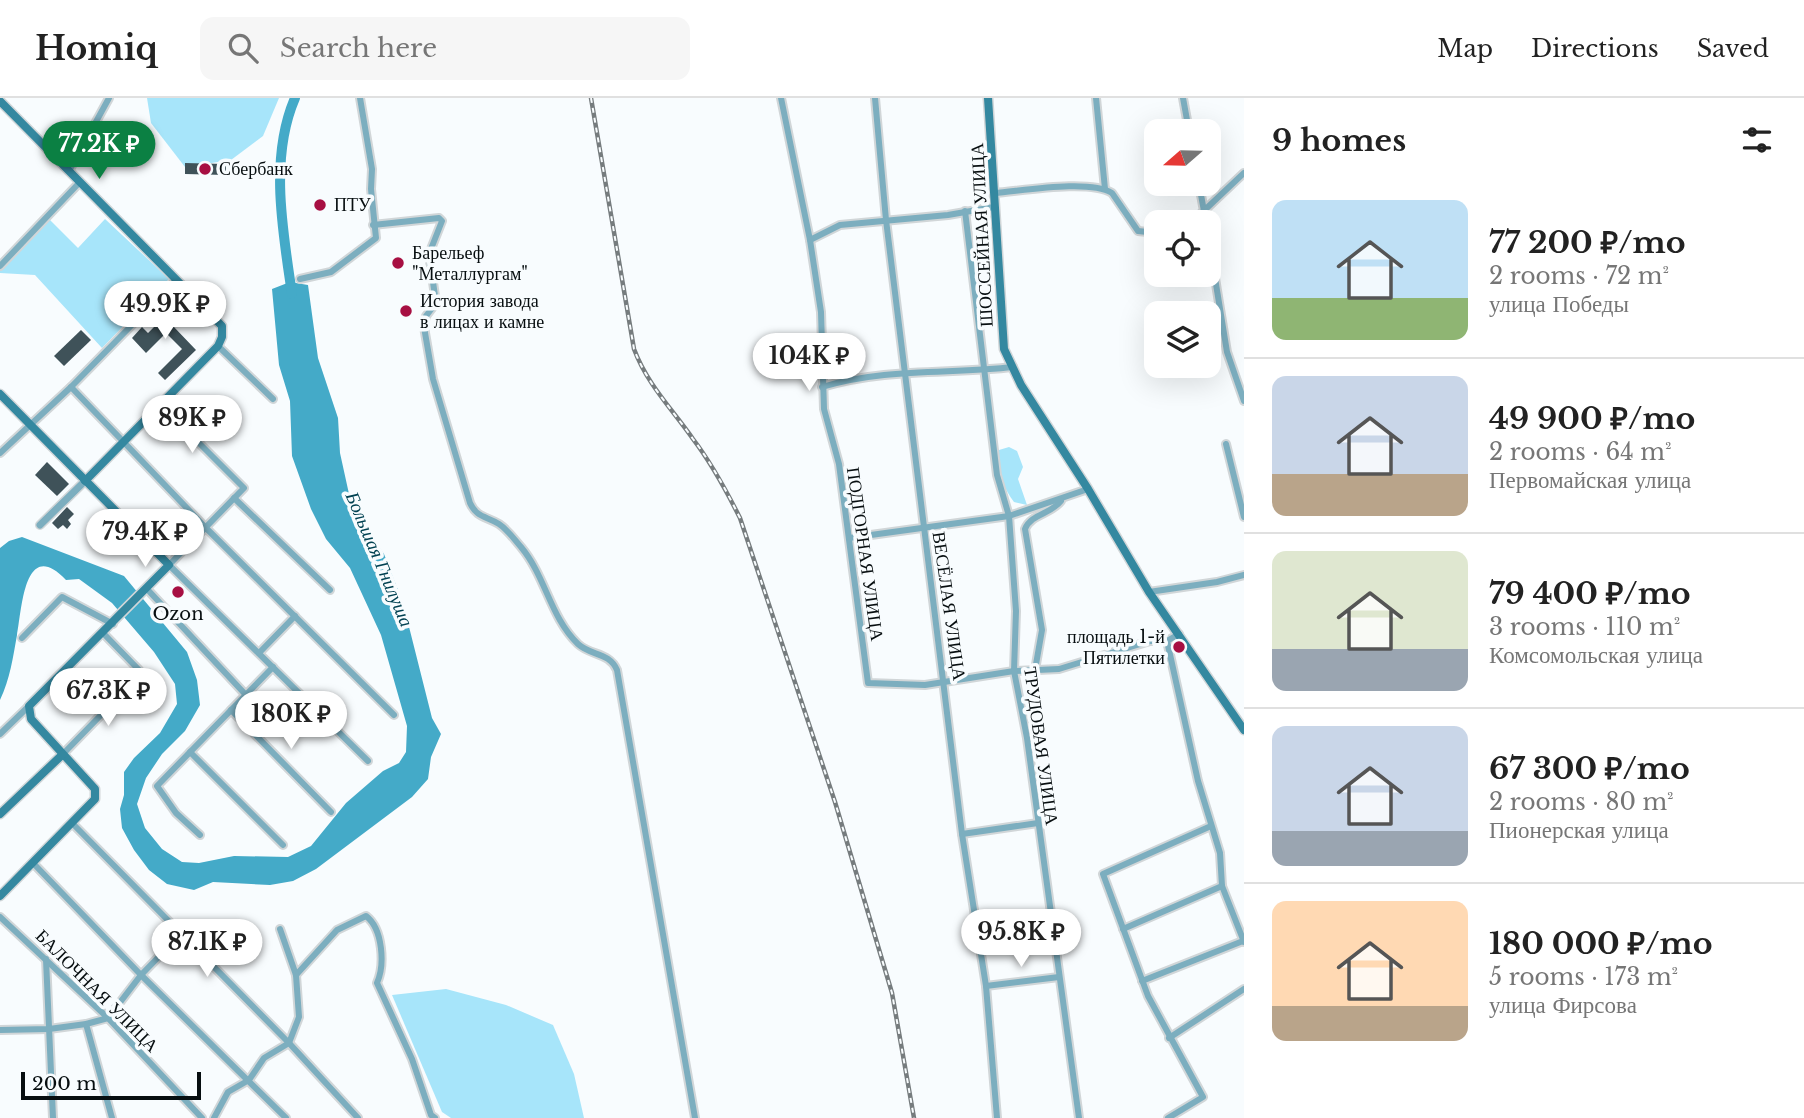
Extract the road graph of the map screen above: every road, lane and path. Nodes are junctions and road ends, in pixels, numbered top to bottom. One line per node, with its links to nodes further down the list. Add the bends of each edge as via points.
1 (108, 98): 10 (street)
2 (360, 98): 20 (street, via 372,169)
3 (781, 98): 22 (street, ПОДГОРНАЯ УЛИЦА)
4 (875, 98): 19 (street, ВЕСЁЛАЯ УЛИЦА)
5 (988, 98): 14 (main road, ШОССЕЙНАЯ УЛИЦА)
6 (1096, 98): 13 (street)
7 (1183, 98): 9 (street)
8 (0, 101): 10 (main road)
9 (1187, 119)
10 (69, 171): 12 (main road)
11 (1244, 173): 17 (street)
12 (80, 182): 23 (street); 25 (main road)
13 (1105, 189): 14 (street); 21 (street, via 1138,231)
14 (995, 193): 16 (main road, ШОССЕЙНАЯ УЛИЦА)
15 (1201, 196): 17 (street)
16 (994, 206): 18 (street); 28 (main road, ШОССЕЙНАЯ УЛИЦА, via 1004,349)
17 (1204, 210)
18 (965, 211): 19 (street); 29 (street, ТРУДОВАЯ УЛИЦА)
19 (886, 220): 22 (street, via 840,225); 30 (street, ВЕСЁЛАЯ УЛИЦА)
20 (373, 225): 24 (street, via 374,242 331,272); 113 (street, via 428,217 442,221 429,254 436,303 424,327 433,379 470,503 478,516 506,529 524,550 544,582 549,601 578,644 608,657 617,670)
21 (1144, 232)
22 (810, 240): 32 (street, ПОДГОРНАЯ УЛИЦА, via 821,312)
23 (0, 266)
24 (300, 279)
25 (176, 280): 27 (main road, via 222,326); 31 (street)
26 (1216, 287): 35 (street, via 1227,352)
27 (218, 346): 34 (street); 36 (main road)
28 (1013, 368): 29 (street); 42 (main road)
29 (983, 370): 30 (street); 45 (street, ТРУДОВАЯ УЛИЦА, via 996,475)
30 (905, 373): 32 (street); 49 (street, ВЕСЁЛАЯ УЛИЦА)
31 (71, 387): 37 (street); 38 (street)
32 (822, 387): 50 (street, ПОДГОРНАЯ УЛИЦА)
33 (0, 394): 37 (main road)
34 (273, 399)
35 (1244, 401)
36 (159, 403): 38 (main road); 43 (street, via 244,488)
37 (31, 424): 40 (street); 41 (main road)
38 (122, 443): 41 (main road); 48 (street)
39 (1226, 444): 46 (street)
40 (0, 453)
41 (85, 481): 47 (street); 51 (main road)
42 (1088, 489): 44 (street); 55 (main road)
43 (234, 498): 48 (street); 53 (street)
44 (1062, 499): 45 (street); 64 (street, via 1024,529 1042,630)
45 (1009, 516): 49 (street); 65 (street, ТРУДОВАЯ УЛИЦА, via 1016,611)
46 (1244, 517)
47 (40, 525)
48 (206, 528): 51 (street); 56 (street)
49 (925, 529): 50 (street); 66 (street, ВЕСЁЛАЯ УЛИЦА)
50 (849, 538): 66 (street, ПОДГОРНАЯ УЛИЦА, via 867,683)
51 (169, 565): 54 (main road); 62 (street)
52 (1244, 575): 55 (street)
53 (330, 590)
54 (145, 591): 57 (main road); 67 (street)
55 (1149, 592): 59 (main road)
56 (295, 616): 62 (street); 70 (street)
57 (113, 624): 58 (main road); 60 (street, via 62,597)
58 (103, 633): 68 (main road); 74 (street, via 139,670 134,681)
59 (1178, 634): 61 (street); 71 (main road)
60 (22, 638)
61 (1167, 641): 64 (street, via 1150,640 1070,667); 80 (street)
62 (259, 653): 63 (street)
63 (273, 667): 67 (street); 75 (street)
64 (1035, 670): 65 (street)
65 (1014, 671): 66 (street); 78 (street, ТРУДОВАЯ УЛИЦА)
66 (945, 683): 81 (street, ВЕСЁЛАЯ УЛИЦА)
67 (245, 694): 69 (street)
68 (29, 706): 72 (street); 74 (main road, via 31,719)
69 (231, 710): 73 (street); 76 (street)
70 (394, 715)
71 (1244, 730)
72 (0, 734)
73 (190, 752): 82 (street, via 157,786 176,813); 83 (street)
74 (62, 755): 77 (main road); 79 (main road, via 95,789 95,799)
75 (368, 761)
76 (331, 812)
77 (0, 814)
78 (1038, 823): 81 (street); 95 (street, ТРУДОВАЯ УЛИЦА)
79 (73, 824): 84 (main road); 90 (street)
80 (1211, 826): 85 (street, via 1220,853); 89 (street, via 1102,874)
81 (962, 834): 97 (street, ВЕСЁЛАЯ УЛИЦА)
82 (200, 835)
83 (284, 845)
84 (33, 863): 86 (main road); 93 (street)
85 (1222, 886): 89 (street); 91 (street)
86 (0, 896)
87 (0, 917): 92 (street, БАЛОЧНАЯ УЛИЦА)
88 (280, 929): 94 (street)
89 (1123, 929): 96 (street)
90 (181, 934): 93 (street); 104 (street)
91 (1244, 941): 96 (street)
92 (46, 959): 99 (street, БАЛОЧНАЯ УЛИЦА); 101 (street)
93 (141, 975): 99 (street); 105 (street)
94 (296, 975): 104 (street, via 299,1017); 112 (street, via 337,930 366,916 374,921 384,964 377,983)
95 (1059, 977): 97 (street); 115 (street, ТРУДОВАЯ УЛИЦА)
96 (1142, 981): 103 (street)
97 (985, 986): 114 (street, ВЕСЁЛАЯ УЛИЦА)
98 (1244, 989): 103 (street)
99 (108, 1018): 100 (street); 108 (street, БАЛОЧНАЯ УЛИЦА)
100 (86, 1024): 101 (street); 107 (street)
101 (49, 1029): 102 (street); 106 (street)
102 (0, 1030)
103 (1169, 1038): 116 (street, via 1203,1097)
104 (289, 1043): 105 (street, via 264,1059); 111 (street)
105 (249, 1080): 109 (street, via 228,1092); 110 (street)
106 (53, 1118)
107 (112, 1118)
108 (202, 1118)
109 (214, 1118)
110 (286, 1118)
111 (358, 1118)
112 (435, 1118)
113 (695, 1118)
114 (997, 1118)
115 (1079, 1118)
116 (1168, 1118)

